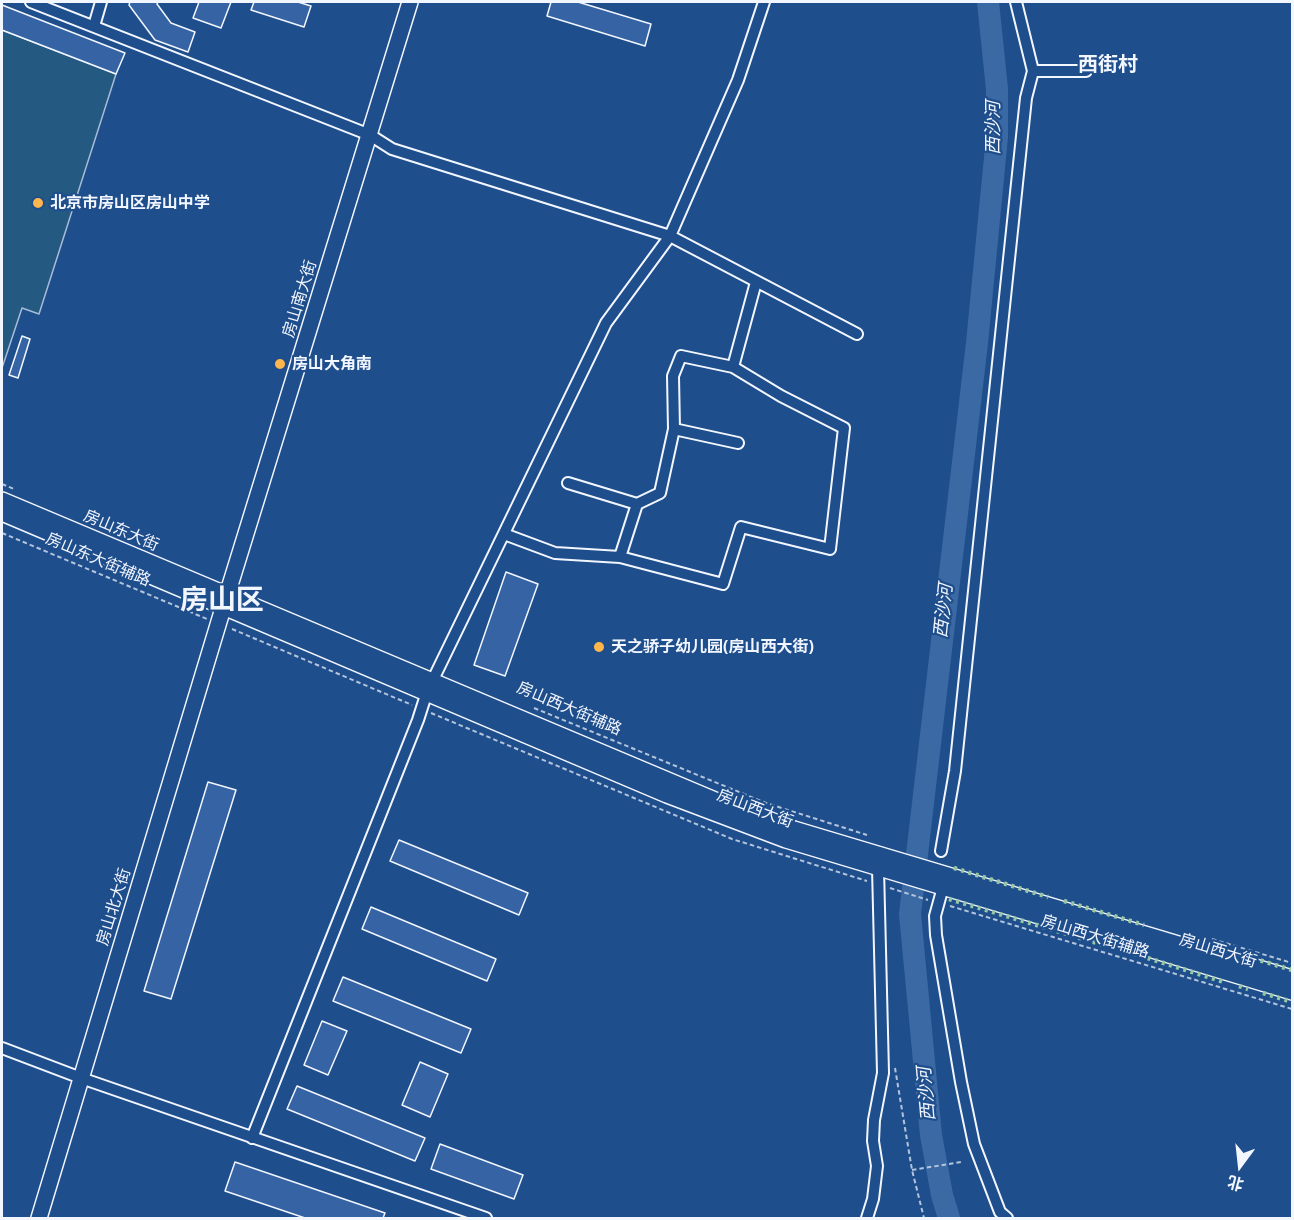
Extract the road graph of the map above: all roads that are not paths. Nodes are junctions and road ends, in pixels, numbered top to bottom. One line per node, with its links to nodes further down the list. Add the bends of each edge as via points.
1 (31, 2): 6 (street)
2 (101, 2): 6 (street)
3 (410, 2): 9 (main road, 房山南大街)
4 (764, 2): 10 (street, via 738,80)
5 (1016, 2): 7 (street)
6 (94, 26): 9 (street)
7 (1033, 71): 8 (street); 24 (street, via 1026,98 956,771)
8 (1086, 71)
9 (370, 135): 10 (street, via 392,149); 22 (main road, 房山南大街)
10 (670, 236): 11 (street); 20 (street, via 606,323)
11 (756, 282): 12 (street); 13 (street)
12 (856, 334)
13 (733, 367): 14 (street, via 681,356 673,376); 21 (street, via 844,428 830,549 741,527 723,584)
14 (674, 429): 15 (street); 18 (street, via 660,493)
15 (738, 443)
16 (568, 483): 18 (street)
17 (2, 500): 22 (main road, 房山东大街)
18 (637, 504): 21 (street)
19 (2, 513): 22 (main road, 房山东大街)
20 (504, 534): 21 (street, via 555,554); 23 (street)
21 (620, 557)
22 (225, 601): 23 (main road, 房山西大街); 31 (main road, 房山北大街)
23 (429, 687): 25 (main road, 房山西大街, via 667,795 786,840); 26 (main road, 房山西大街, via 794,829); 32 (street)
24 (942, 851)
25 (878, 868): 26 (main road, 房山西大街); 35 (street, via 883,1073 874,1120 877,1166)
26 (894, 873): 27 (main road, 房山西大街)
27 (937, 881): 28 (main road, 房山西大街); 29 (main road, 房山西大街); 36 (street, via 933,901 936,935 961,1082 974,1144 1000,1212)
28 (1293, 978)
29 (1293, 992)
30 (2, 1048): 31 (street)
31 (81, 1078): 32 (street); 33 (main road, 房山北大街)
32 (252, 1138): 34 (street)
33 (39, 1218)
34 (486, 1218)
35 (867, 1218)
36 (1007, 1218)

